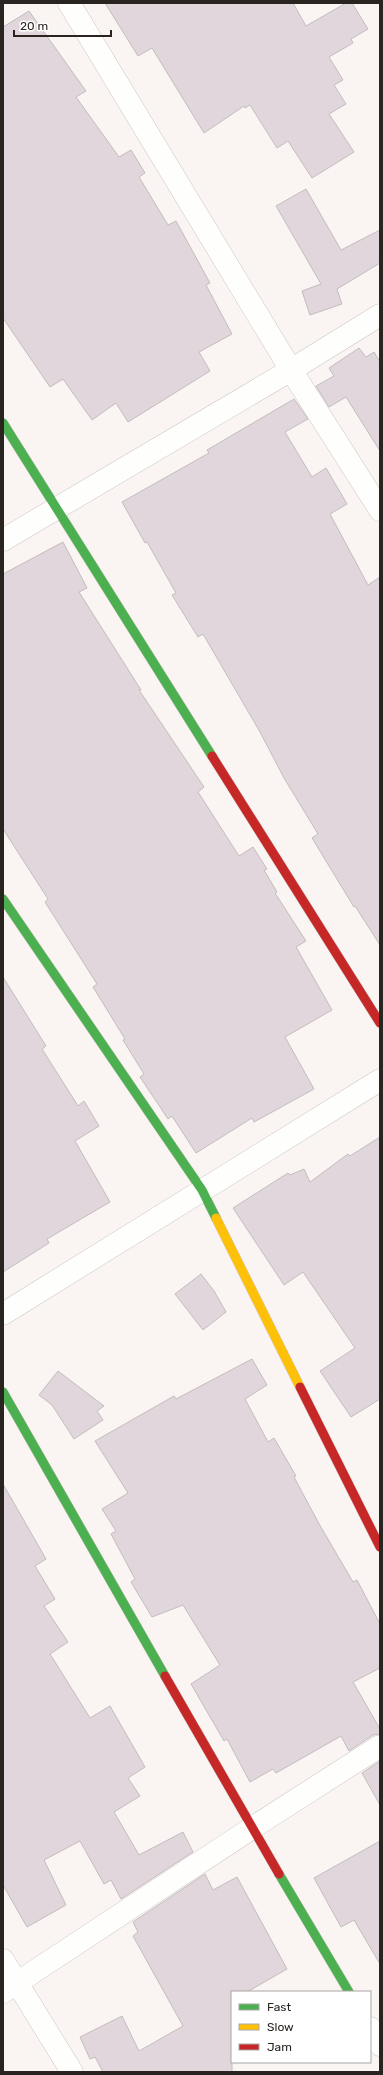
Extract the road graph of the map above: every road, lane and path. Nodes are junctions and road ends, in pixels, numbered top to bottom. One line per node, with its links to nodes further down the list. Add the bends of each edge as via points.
1 (69, 3): 3 (street)
2 (380, 315): 3 (street)
3 (291, 370): 5 (street); 6 (street)
4 (3, 423): 5 (street)
5 (56, 509): 7 (street); 9 (street)
6 (380, 510)
7 (3, 540)
8 (3, 899): 11 (street)
9 (380, 1023)
10 (380, 1080): 11 (street)
11 (202, 1190): 12 (street); 14 (street)
12 (3, 1314)
13 (3, 1392): 16 (street)
14 (380, 1546)
15 (380, 1746): 16 (street)
16 (252, 1828): 18 (street); 19 (street)
17 (3, 1960): 18 (street)
18 (10, 1988): 22 (street)
19 (348, 1991)
20 (371, 2030): 21 (street)
21 (380, 2045)
22 (72, 2072)

